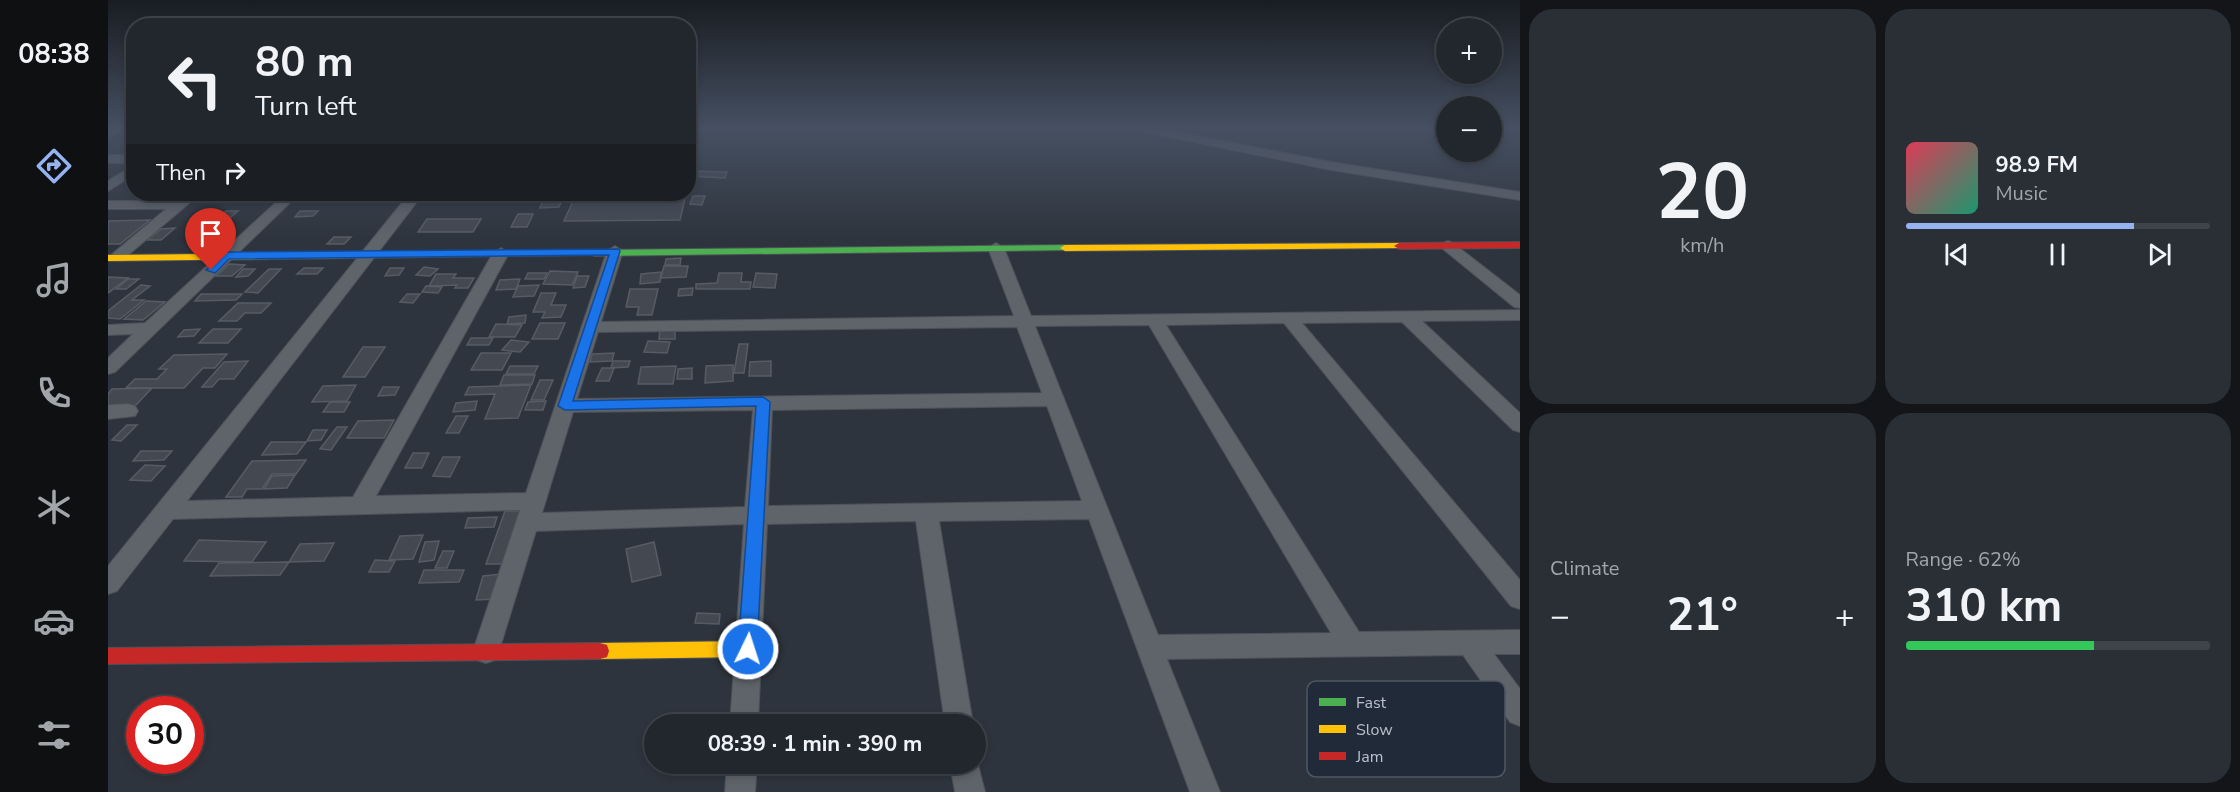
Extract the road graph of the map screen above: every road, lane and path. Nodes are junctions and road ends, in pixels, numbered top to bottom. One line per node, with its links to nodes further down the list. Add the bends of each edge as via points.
1 (1321, 165): 4 (street)
2 (126, 175): 3 (street)
3 (108, 187)
4 (1520, 196)
5 (184, 201): 9 (street)
6 (285, 201): 16 (street)
7 (410, 201): 15 (street)
8 (108, 205): 9 (street)
9 (178, 206): 17 (street)
10 (1520, 245): 11 (street)
11 (1448, 246): 12 (street); 18 (street)
12 (996, 248): 13 (street); 23 (street)
13 (615, 251): 14 (street); 24 (street)
14 (501, 253): 15 (street); 32 (street)
15 (366, 254): 16 (street); 33 (street)
16 (226, 256): 17 (street); 25 (street)
17 (112, 258)
18 (1520, 303)
19 (1520, 315): 20 (street)
20 (1407, 317): 21 (street); 31 (street)
21 (1289, 318): 22 (street); 39 (street)
22 (1154, 319): 23 (street); 42 (street)
23 (1023, 320): 24 (street); 28 (street)
24 (591, 327): 30 (street)
25 (150, 328): 26 (street); 27 (street)
26 (108, 330)
27 (108, 369)
28 (1052, 399): 29 (street); 34 (street)
29 (763, 402): 30 (street); 37 (street)
30 (565, 406): 35 (street)
31 (1520, 425)
32 (361, 503): 33 (street); 35 (street)
33 (167, 510): 38 (street)
34 (1097, 510): 36 (street); 43 (street)
35 (530, 511): 37 (street); 45 (street)
36 (926, 511): 37 (street); 51 (street)
37 (757, 515): 44 (street)
38 (108, 584)
39 (1520, 598)
40 (1520, 642): 41 (street)
41 (1470, 643): 42 (street); 47 (street)
42 (1352, 644): 43 (street)
43 (1150, 647): 56 (street)
44 (748, 649): 45 (street); 50 (street)
45 (486, 651): 46 (street)
46 (108, 656)
47 (1498, 681)
48 (1505, 691): 49 (street)
49 (1520, 712)
50 (745, 714)
51 (957, 714)
52 (741, 774): 54 (street)
53 (967, 774): 55 (street)
54 (740, 792)
55 (970, 792)
56 (1205, 792)

